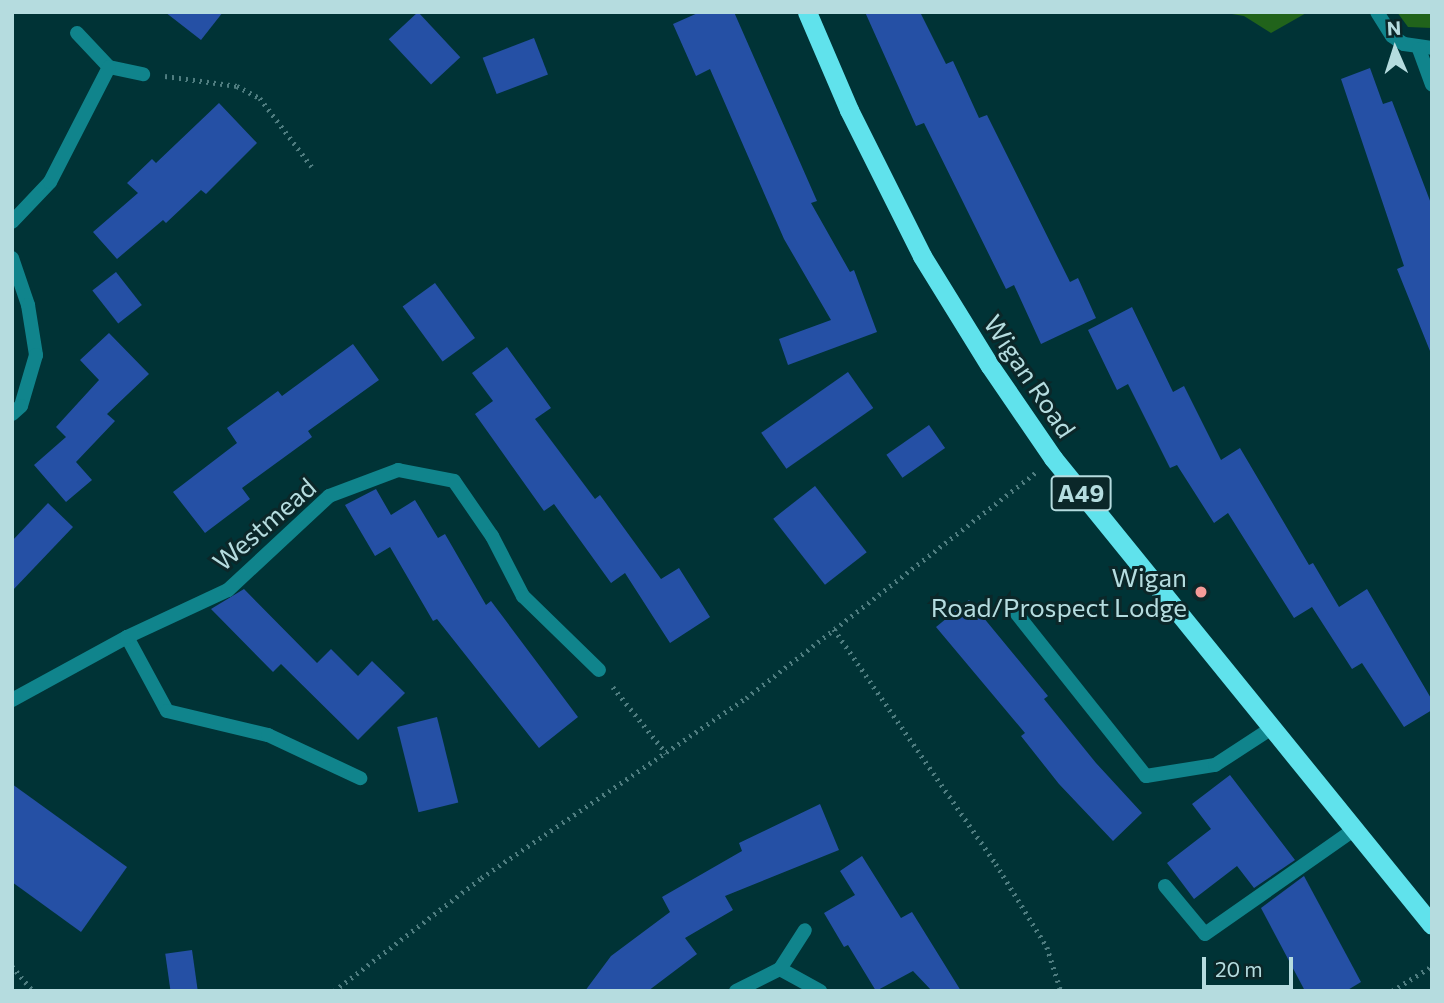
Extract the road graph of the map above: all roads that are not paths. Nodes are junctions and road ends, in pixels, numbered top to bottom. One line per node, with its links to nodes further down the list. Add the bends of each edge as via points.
1 (807, 12): 15 (highway, Wigan Road / A49, via 849,110 922,256 1053,458)
2 (1377, 12): 4 (street, via 1392,36)
3 (77, 33): 5 (street)
4 (1425, 49): 7 (street)
5 (109, 67): 6 (street); 8 (street, via 50,182)
6 (143, 74)
7 (1432, 85)
8 (12, 222)
9 (12, 258): 10 (street, via 29,305 36,355 21,406)
10 (12, 414)
11 (1017, 614): 15 (street, via 1146,776 1215,765)
12 (127, 637): 13 (street, Westmead, via 228,590 329,496 398,470 454,481 492,536 523,596); 14 (street, Westmead); 16 (street, via 167,711 268,735)
13 (599, 670)
14 (12, 700)
15 (1272, 728): 17 (highway, Wigan Road / A49)
16 (360, 778)
17 (1355, 829): 18 (street, via 1205,934); 19 (highway, Wigan Road / A49)
18 (1165, 886)
19 (1432, 925)
20 (805, 930): 21 (street)
21 (780, 970): 22 (street); 23 (street)
22 (736, 991)
23 (820, 991)

